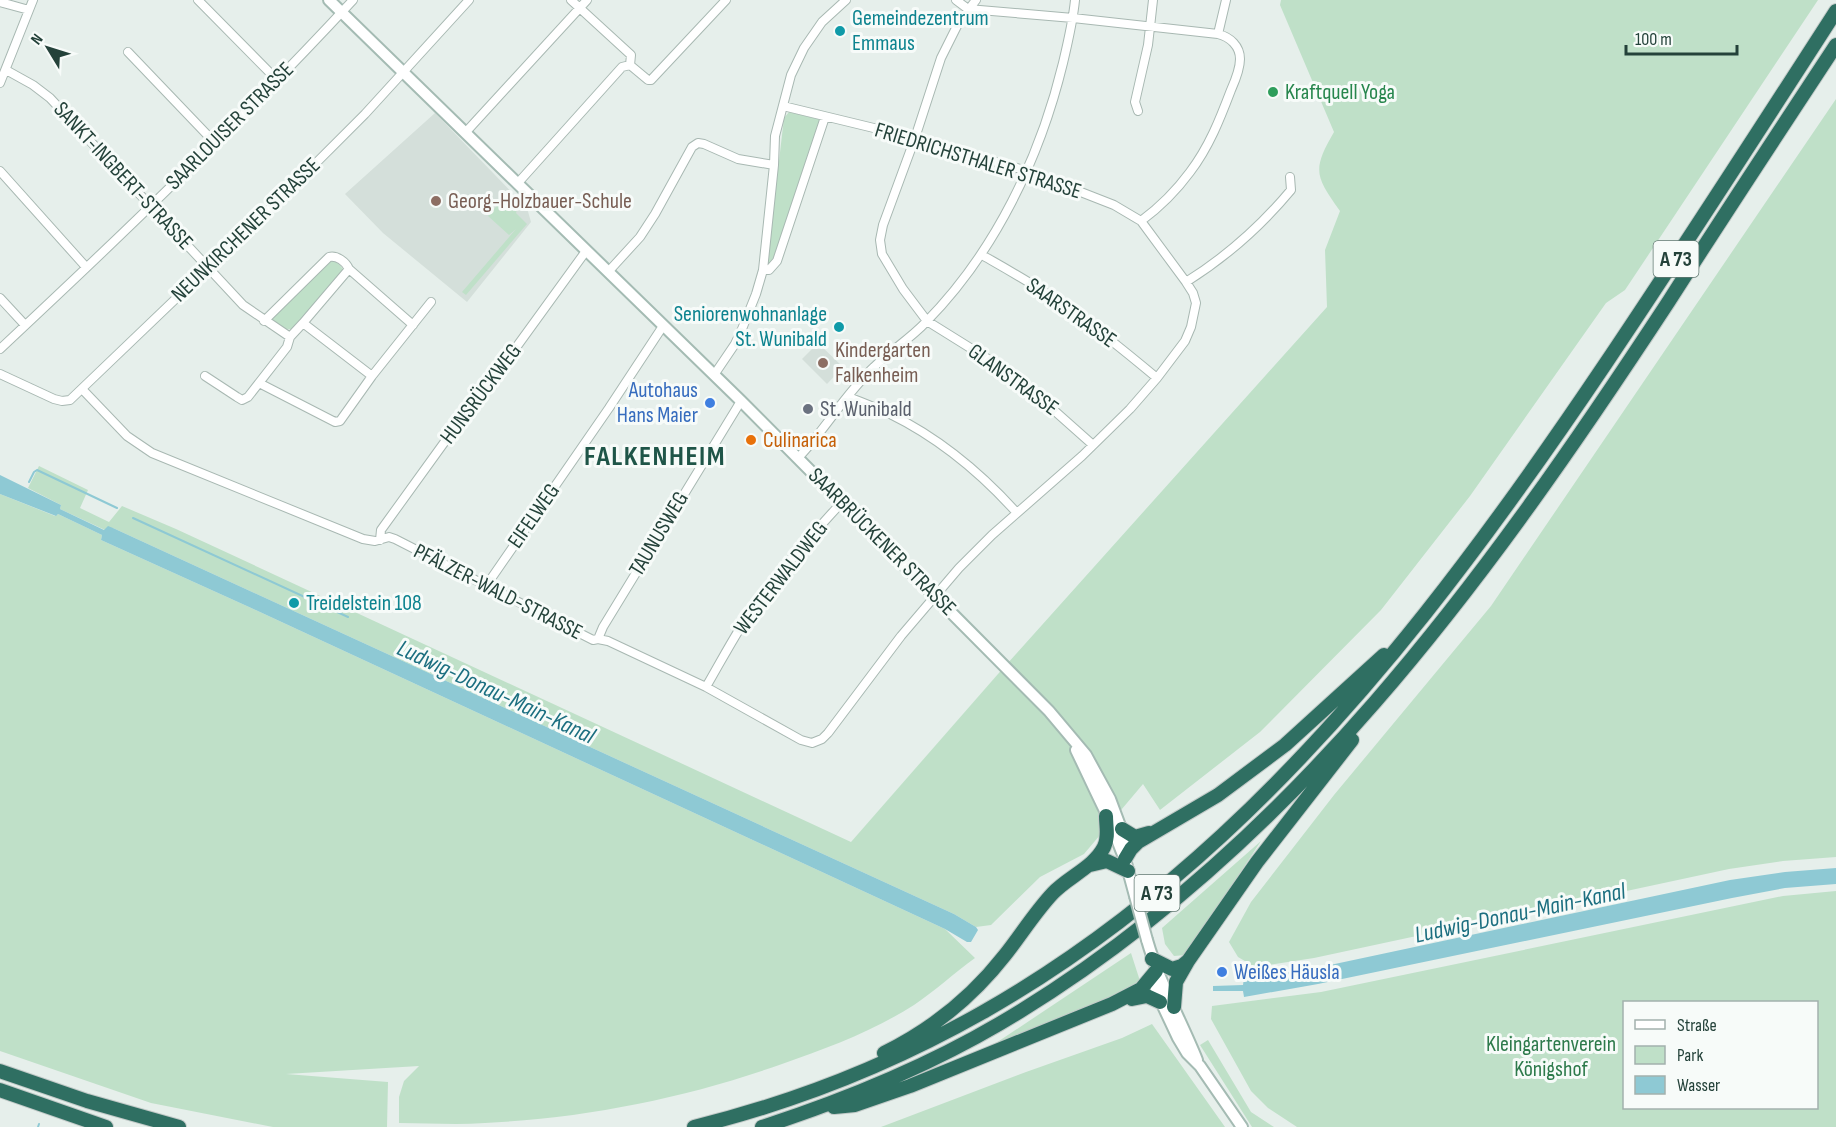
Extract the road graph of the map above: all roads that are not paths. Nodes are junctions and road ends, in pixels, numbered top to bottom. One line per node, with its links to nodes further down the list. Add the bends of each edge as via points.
1 (33, 0): 18 (street)
2 (198, 0): 29 (street)
3 (329, 0): 20 (main road, SAARBRÜCKENER STRASSE)
4 (353, 0): 20 (street, SAARLOUISER STRASSE)
5 (469, 0): 28 (street, NEUNKIRCHENER STRASSE)
6 (571, 0): 16 (street)
7 (587, 0): 16 (street)
8 (726, 0): 26 (street, via 651,80)
9 (846, 0): 31 (street, via 822,22 804,48 791,75)
10 (956, 0): 17 (street)
11 (976, 0): 17 (street)
12 (1075, 0): 21 (street)
13 (1153, 0): 22 (street)
14 (1226, 0): 23 (street)
15 (0, 2): 18 (street)
16 (580, 8): 26 (street, via 631,55); 34 (street)
17 (968, 9): 21 (street); 35 (street, via 941,58)
18 (30, 10): 27 (street)
19 (1836, 11): 78 (highway, A 73, via 1556,438)
20 (342, 12): 28 (main road, SAARBRÜCKENER STRASSE); 29 (street, SAARLOUISER STRASSE)
21 (1073, 18): 22 (street); 39 (street, via 1056,93)
22 (1149, 25): 23 (street); 32 (street, via 1145,64 1134,102)
23 (1218, 34): 43 (street, via 1236,46 1241,61 1217,125 1179,186)
24 (1836, 45): 81 (highway, A 73, via 1543,486 1461,598)
25 (128, 52): 36 (street)
26 (630, 64): 41 (street, via 622,67)
27 (6, 70): 30 (street); 42 (street, SANKT-INGBERT-STRASSE, via 50,98)
28 (403, 73): 34 (main road, SAARBRÜCKENER STRASSE); 47 (street, NEUNKIRCHENER STRASSE)
29 (278, 81): 36 (street, SAARLOUISER STRASSE)
30 (0, 83)
31 (783, 106): 33 (street, FRIEDRICHSTHALER STRASSE); 37 (street, via 775,136)
32 (1138, 111)
33 (825, 117): 35 (street, FRIEDRICHSTHALER STRASSE); 49 (street, via 777,261 769,270)
34 (465, 133): 41 (main road, SAARBRÜCKENER STRASSE)
35 (915, 138): 39 (street, FRIEDRICHSTHALER STRASSE); 55 (street, via 880,240 882,254)
36 (216, 144): 42 (street, SAARLOUISER STRASSE)
37 (774, 165): 49 (street); 50 (street, via 738,159 698,142 640,237)
38 (0, 171): 46 (street)
39 (1027, 171): 43 (street, FRIEDRICHSTHALER STRASSE, via 1114,204); 45 (street)
40 (1290, 177): 51 (street, via 1291,190 1269,214 1224,256)
41 (516, 184): 44 (main road, SAARBRÜCKENER STRASSE)
42 (151, 205): 46 (street, SAARLOUISER STRASSE); 47 (street, SANKT-INGBERT-STRASSE)
43 (1142, 221): 51 (street, FRIEDRICHSTHALER STRASSE)
44 (586, 251): 50 (main road, SAARBRÜCKENER STRASSE); 75 (street, HUNSRÜCKWEG, via 381,530)
45 (982, 255): 55 (street); 66 (street, SAARSTRASSE, via 1065,305)
46 (86, 267): 57 (street, SAARLOUISER STRASSE)
47 (208, 267): 54 (street, SANKT-INGBERT-STRASSE, via 243,305); 68 (street, NEUNKIRCHENER STRASSE)
48 (349, 269): 54 (street, via 337,258 329,257); 56 (street); 58 (street)
49 (763, 270): 63 (street, via 742,329)
50 (608, 272): 59 (main road, SAARBRÜCKENER STRASSE)
51 (1186, 282): 66 (street, FRIEDRICHSTHALER STRASSE, via 1196,303 1191,327)
52 (0, 298): 57 (street)
53 (431, 302): 58 (street)
54 (264, 321): 60 (street, SANKT-INGBERT-STRASSE)
55 (927, 321): 69 (street, via 874,367); 71 (street, GLANSTRASSE, via 1030,389)
56 (303, 323): 60 (street); 65 (street)
57 (25, 325): 61 (street, SAARLOUISER STRASSE)
58 (413, 325): 65 (street)
59 (663, 326): 63 (main road, SAARBRÜCKENER STRASSE); 76 (street, EIFELWEG)
60 (290, 337): 67 (street)
61 (0, 349)
62 (0, 374): 68 (street, NEUNKIRCHENER STRASSE, via 62,401 70,400)
63 (714, 375): 70 (main road, SAARBRÜCKENER STRASSE)
64 (205, 376): 67 (street, via 242,400)
65 (372, 376): 67 (street, via 340,421 335,422)
66 (1157, 378): 71 (street, FRIEDRICHSTHALER STRASSE)
67 (259, 382)
68 (82, 389): 75 (street, PFÄLZER-WALD-STRASSE, via 127,436 152,453 363,539)
69 (848, 396): 72 (street); 74 (street, via 930,437 993,486)
70 (741, 400): 72 (main road, SAARBRÜCKENER STRASSE); 79 (street, TAUNUSWEG)
71 (1093, 445): 74 (street, FRIEDRICHSTHALER STRASSE)
72 (798, 458): 73 (main road, SAARBRÜCKENER STRASSE)
73 (842, 502): 77 (main road, SAARBRÜCKENER STRASSE); 80 (street, WESTERWALDWEG, via 760,597)
74 (1017, 513): 77 (street, FRIEDRICHSTHALER STRASSE)
75 (380, 540): 76 (street, PFÄLZER-WALD-STRASSE, via 389,537)
76 (486, 586): 79 (street, PFÄLZER-WALD-STRASSE, via 593,640)
77 (935, 595): 80 (street, PFÄLZER-WALD-STRASSE, via 822,739 812,743 801,740); 82 (main road, SAARBRÜCKENER STRASSE)
78 (1413, 630): 85 (highway, via 1285,745 1218,795); 93 (highway, A 73, via 1288,772 1227,832 1132,913 992,1008 935,1039)
79 (598, 639): 80 (street, PFÄLZER-WALD-STRASSE)
80 (706, 687)
81 (1374, 704): 88 (highway, A 73, via 1350,744 1257,862); 95 (highway, A 73, via 1252,833 1175,901 1105,955 1040,1000 960,1046)
82 (1070, 737): 83 (main road, SAARBRÜCKENER STRASSE); 84 (main road, SAARBRÜCKENER STRASSE, via 1099,776)
83 (1106, 816): 86 (main road, SAARBRÜCKENER STRASSE); 87 (highway, A 73, via 1106,844)
84 (1122, 830): 85 (highway, via 1136,837); 86 (main road, SAARBRÜCKENER STRASSE)
85 (1156, 831): 86 (highway, via 1134,846)
86 (1127, 865): 87 (highway, A 73, via 1107,861); 89 (main road, bridge)
87 (1085, 868): 93 (highway, A 73, via 1053,893 994,968 955,1007 910,1040 865,1062)
88 (1188, 961): 89 (highway, via 1172,969); 91 (highway, A 73, via 1176,982)
89 (1154, 965): 90 (highway, via 1141,989); 91 (main road, via 1165,985)
90 (1112, 1004): 91 (highway, via 1147,996); 95 (highway, via 910,1086 855,1105)
91 (1169, 1010): 100 (main road, via 1187,1053)
92 (0, 1071): 97 (highway)
93 (843, 1080): 98 (highway, A 73)
94 (0, 1090): 96 (highway)
95 (820, 1108): 99 (highway, A 73)
96 (106, 1127)
97 (179, 1127)
98 (694, 1127)
99 (762, 1127)
100 (1242, 1127)

